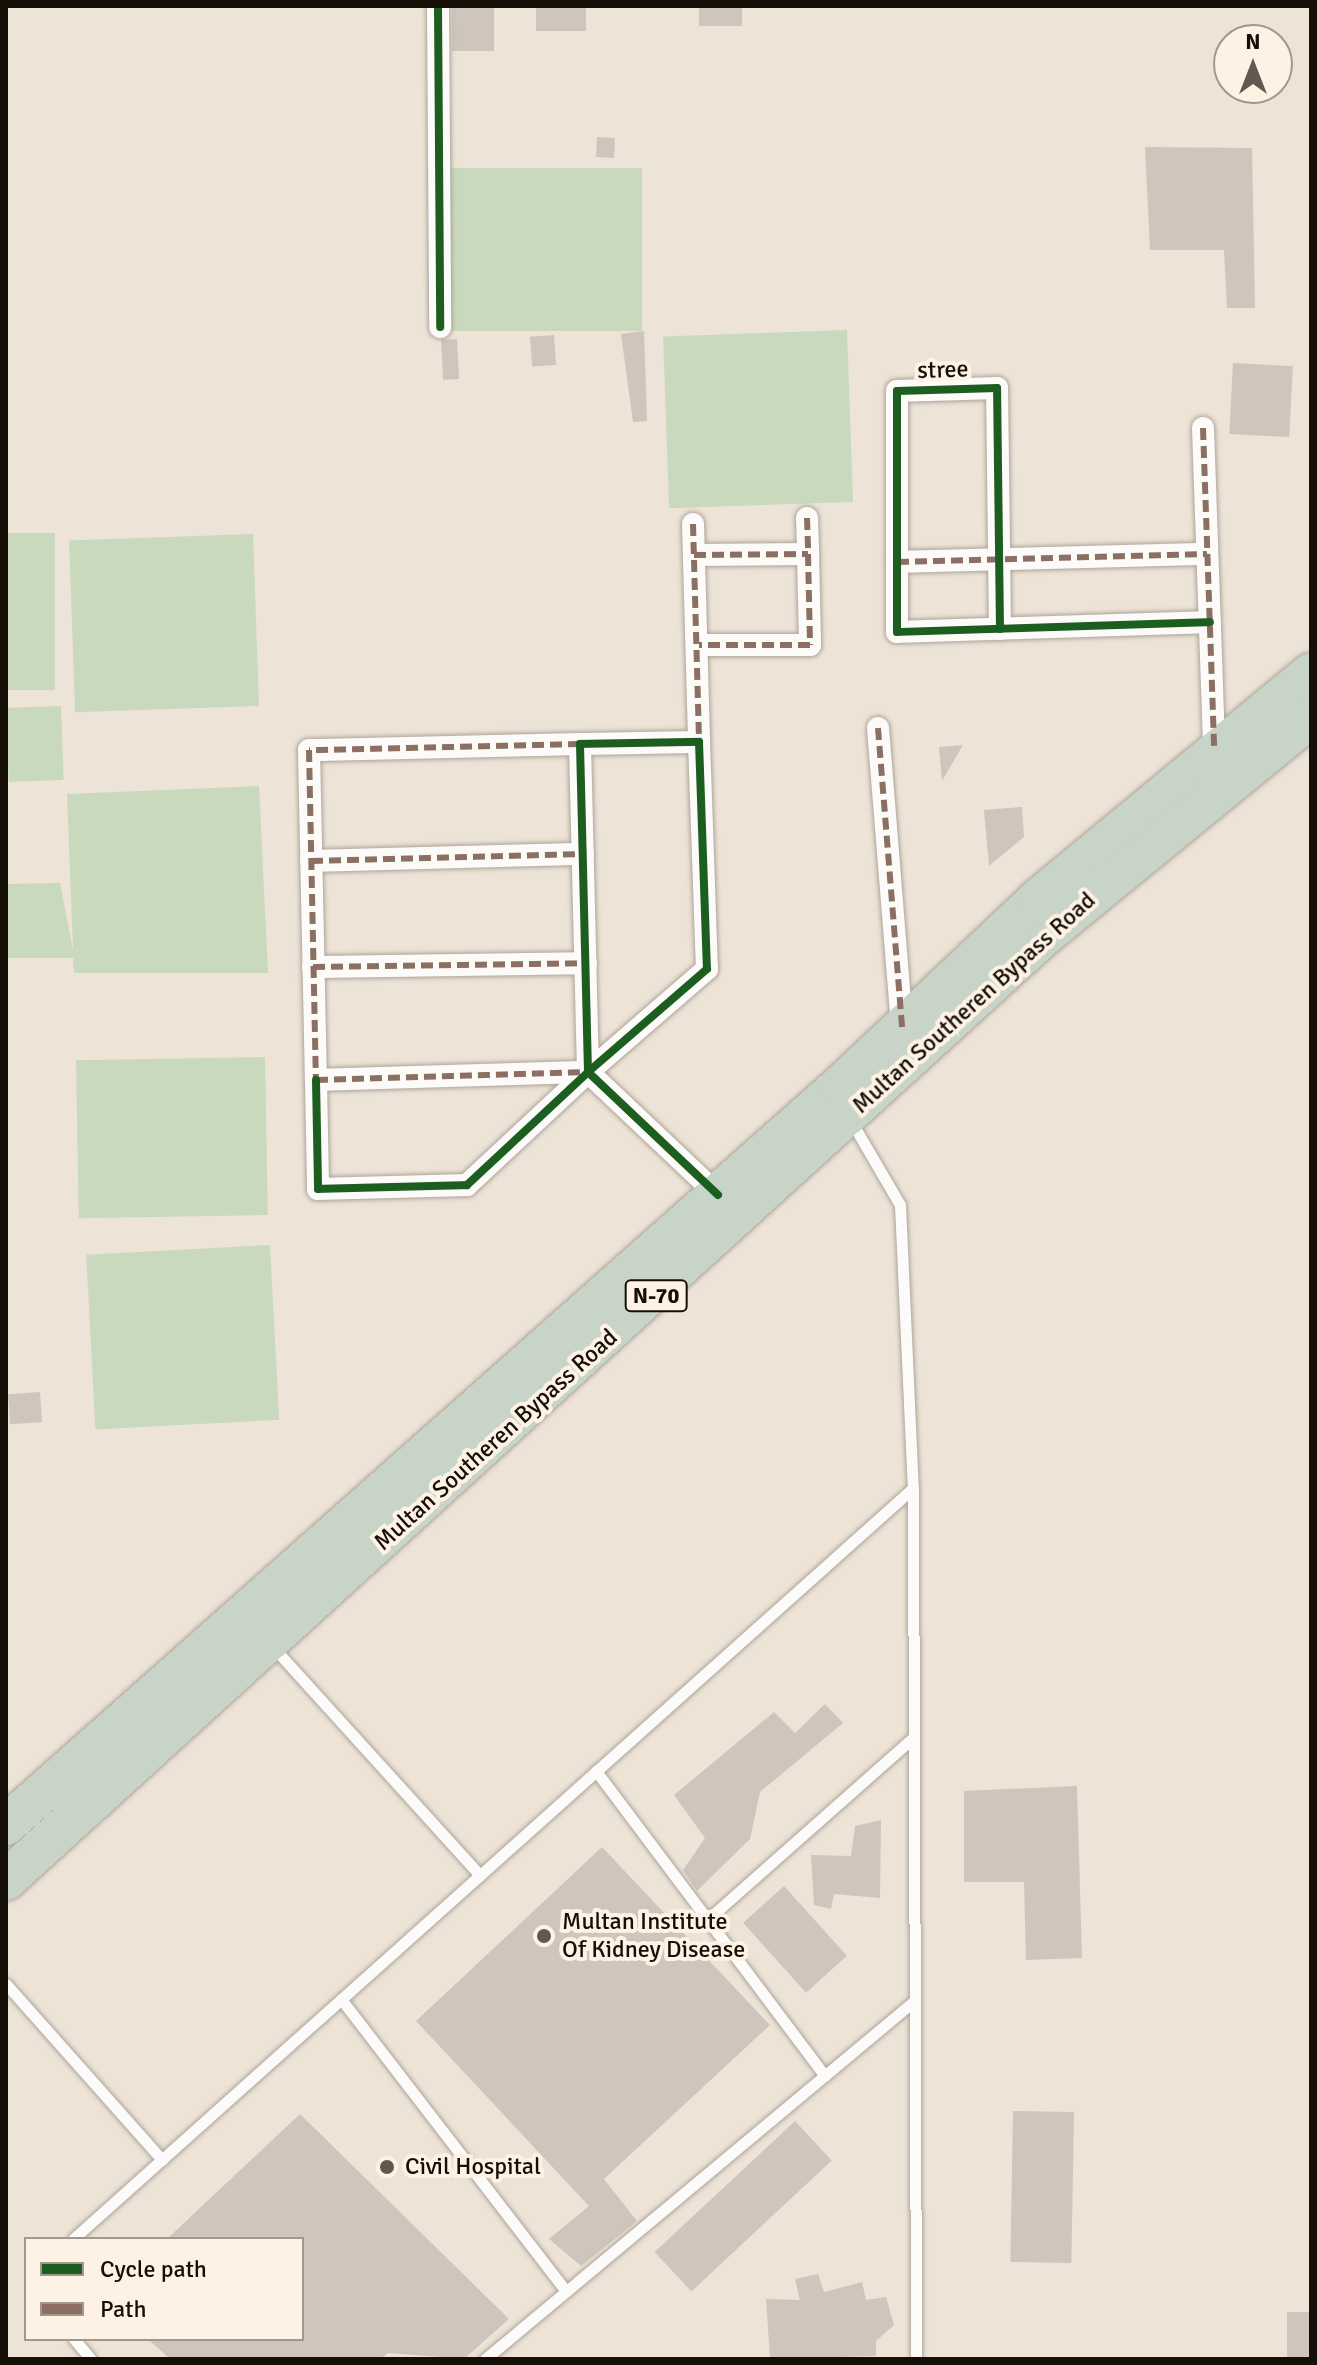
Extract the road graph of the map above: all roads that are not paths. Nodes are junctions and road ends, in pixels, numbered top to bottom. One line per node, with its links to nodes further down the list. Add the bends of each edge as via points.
1 (438, 6): 2 (street)
2 (440, 327)
3 (1203, 428): 7 (street)
4 (807, 518): 6 (street)
5 (693, 524): 8 (street)
6 (808, 554): 8 (street); 13 (street, via 810,645)
7 (1207, 554): 10 (street); 11 (street)
8 (694, 555): 13 (street)
9 (897, 562): 10 (street); 10 (street, stree, via 897,391 997,388); 12 (street, stree, via 897,632)
10 (999, 562): 12 (street, stree)
11 (1210, 622): 12 (street, stree); 19 (street)
12 (1000, 629)
13 (699, 645): 17 (street)
14 (1311, 673): 19 (highway, Multan Southeren Bypass Road / N-70)
15 (1311, 717): 27 (highway, Multan Southeren Bypass Road / N-70, via 1045,935)
16 (878, 728): 24 (street)
17 (699, 742): 18 (street); 25 (street, via 707,969)
18 (580, 744): 20 (street); 21 (street, via 309,750)
19 (1214, 750): 24 (highway, Multan Southeren Bypass Road / N-70, via 1038,899)
20 (583, 854): 21 (street); 22 (street)
21 (311, 861): 23 (street)
22 (586, 963): 23 (street); 25 (street)
23 (313, 967): 26 (street)
24 (902, 1029): 28 (highway, Multan Southeren Bypass Road / N-70)
25 (588, 1072): 26 (street); 26 (street, via 467,1185 318,1189); 28 (street)
26 (316, 1080)
27 (849, 1117): 29 (lane, via 900,1205); 30 (highway, Multan Southeren Bypass Road / N-70)
28 (718, 1195): 33 (highway, Multan Southeren Bypass Road / N-70)
29 (913, 1488): 31 (lane); 32 (lane)
30 (270, 1643): 34 (lane); 35 (highway, Multan Southeren Bypass Road / N-70)
31 (914, 1737): 36 (lane); 39 (lane)
32 (596, 1771): 34 (lane); 36 (lane)
33 (6, 1825)
34 (480, 1875): 38 (lane)
35 (6, 1880)
36 (708, 1919): 40 (lane)
37 (6, 1984): 41 (lane)
38 (341, 1999): 41 (lane); 43 (lane)
39 (914, 2001): 40 (lane); 45 (lane)
40 (825, 2076): 43 (lane)
41 (162, 2160): 42 (lane)
42 (75, 2237)
43 (566, 2291): 47 (lane)
44 (76, 2341): 46 (lane)
45 (916, 2355)
46 (91, 2359)
47 (485, 2359)

